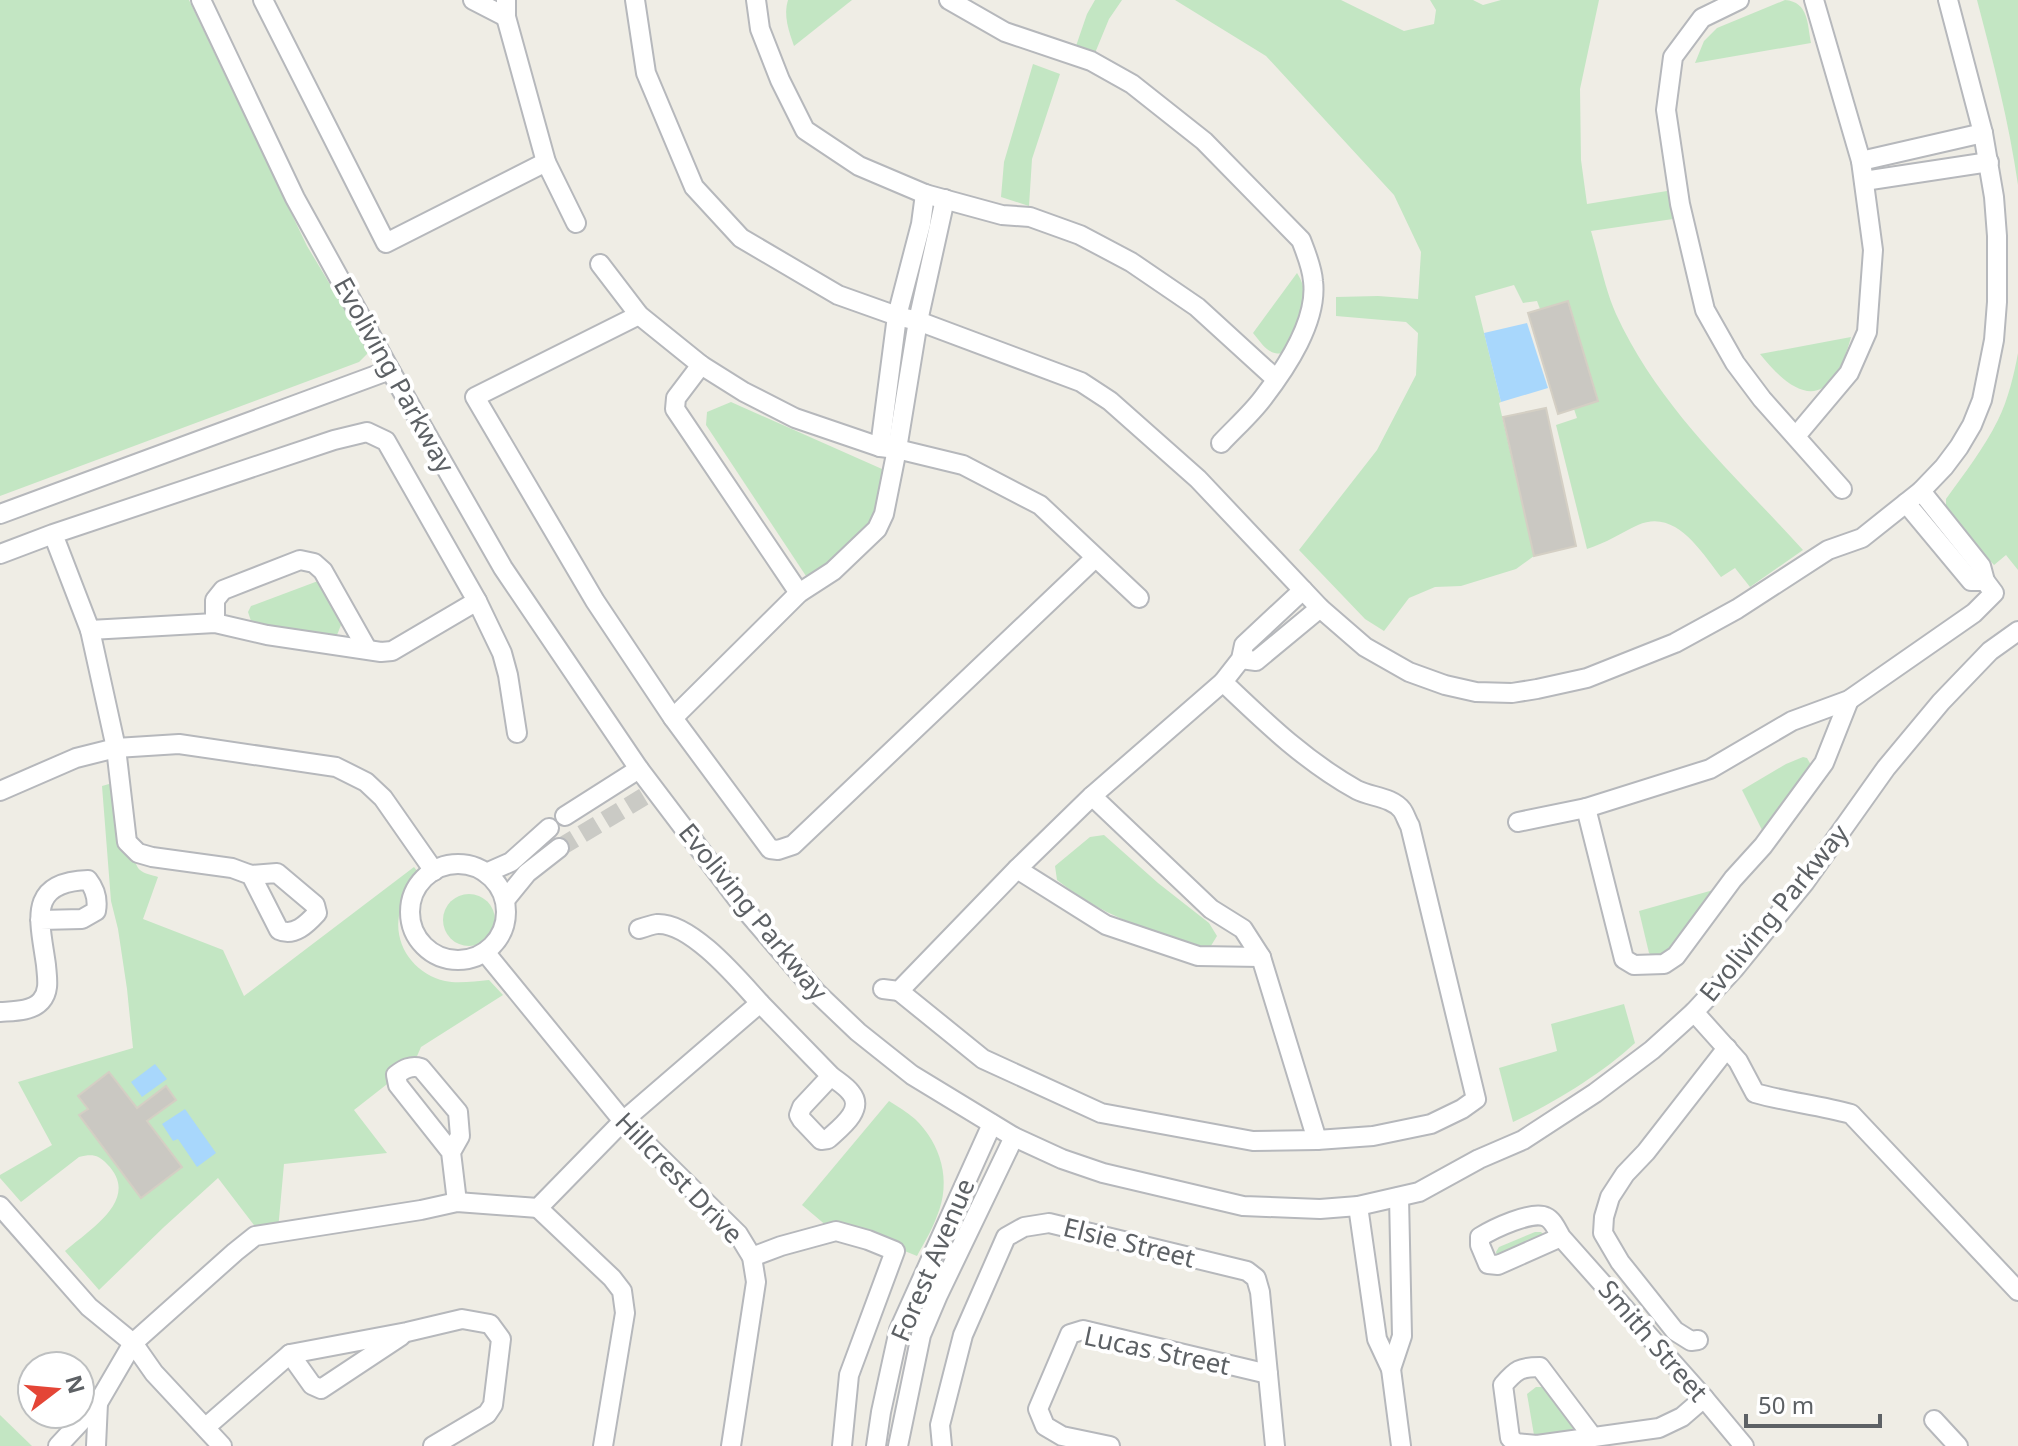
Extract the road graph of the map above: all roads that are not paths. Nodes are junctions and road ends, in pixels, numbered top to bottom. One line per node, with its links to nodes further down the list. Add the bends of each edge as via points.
1 (201, 0): 24 (street, Evoliving Parkway, via 295,198)
2 (263, 0): 13 (street, via 386,243)
3 (473, 0): 10 (street)
4 (635, 0): 21 (street, via 646,73 694,187 741,238 838,295)
5 (756, 0): 16 (street, via 760,29 805,130 859,166)
6 (949, 0): 25 (street, via 1005,32 1082,57 1132,84 1204,141 1301,240 1314,283 1312,308 1295,351)
7 (1739, 0): 26 (street, via 1702,18 1673,57 1666,110 1680,204 1705,310 1735,363)
8 (1814, 0): 12 (street)
9 (1948, 0): 11 (street)
10 (506, 9): 13 (street)
11 (1983, 133): 12 (street); 14 (street)
12 (1861, 161): 15 (street)
13 (546, 162): 18 (street)
14 (1989, 162): 15 (street); 30 (street, via 1997,302 1987,378 1972,425)
15 (1864, 181): 26 (street, via 1873,250 1867,332 1849,373)
16 (925, 194): 17 (street); 21 (street)
17 (945, 199): 22 (street); 25 (street, via 1030,217 1131,262 1197,307)
18 (576, 223)
19 (600, 264): 20 (street)
20 (639, 315): 23 (street); 49 (street, via 475,397 595,601)
21 (897, 316): 22 (street); 28 (street)
22 (918, 321): 28 (street); 37 (street, via 1081,382 1110,401 1198,479)
23 (701, 365): 28 (street, via 795,418); 38 (street, via 676,398 675,409)
24 (390, 370): 32 (street); 52 (street, Evoliving Parkway, via 503,568)
25 (1276, 379): 27 (street)
26 (1796, 436): 29 (street)
27 (1221, 443)
28 (889, 448): 35 (street, via 963,465 1040,505); 38 (street, via 884,514 877,529 833,571)
29 (1842, 489)
30 (1921, 491): 31 (street); 36 (street, via 1981,566)
31 (1906, 503): 36 (street, via 1971,581); 41 (street, via 1862,538 1828,550 1675,643 1587,678 1537,689 1476,692 1409,672 1365,647)
32 (0, 514)
33 (53, 534): 34 (street); 40 (street, via 367,432 386,441); 43 (street)
34 (0, 554)
35 (1095, 558): 39 (street); 49 (street, via 793,845 770,849)
36 (1985, 581): 48 (street, via 1994,593 1974,613)
37 (1303, 590): 41 (street); 46 (street, via 1244,645)
38 (799, 593): 49 (street)
39 (1139, 598)
40 (477, 601): 45 (street, via 392,651); 50 (street, via 502,653)
41 (1320, 608): 46 (street, via 1256,661)
42 (215, 623): 43 (street); 45 (street); 45 (street, via 215,600 223,590 300,560 323,571)
43 (90, 630): 51 (street)
44 (2018, 631): 71 (street, Evoliving Parkway, via 1990,651 1941,702 1886,768 1805,882)
45 (367, 649)
46 (1241, 659): 47 (street)
47 (1223, 682): 54 (street); 77 (street, via 1318,766 1401,808 1410,826 1474,1089 1476,1099 1431,1124)
48 (1849, 700): 55 (street, via 1792,721 1710,769); 55 (street, via 1824,763 1676,956 1664,964 1634,965 1624,959)
49 (673, 718)
50 (517, 733)
51 (116, 748): 53 (street, via 76,758); 61 (street, via 179,744 336,767 383,798); 63 (street, via 127,842 138,853)
52 (639, 769): 56 (street); 75 (street, Evoliving Parkway, via 748,913 816,992 912,1075)
53 (0, 791)
54 (1092, 796): 60 (street); 68 (street, via 1211,909 1243,929)
55 (1586, 808): 57 (street)
56 (565, 816)
57 (1518, 822)
58 (549, 828): 62 (street, via 511,862)
59 (559, 848): 64 (street, via 527,873)
60 (1017, 869): 68 (street, via 1106,925 1198,956); 77 (street, via 891,990 983,1059 1101,1113 1253,1141)
61 (434, 871): 62 (street, via 466,865); 67 (street, via 413,898 415,933 431,951 452,960)
62 (486, 873): 64 (street)
63 (251, 875)
64 (505, 900): 67 (street, via 501,935)
65 (40, 920): 70 (street, via 48,986 41,1002)
66 (639, 929): 69 (street, via 660,924 682,932 717,957)
67 (485, 952): 74 (street, Hillcrest Drive)
68 (1261, 957): 77 (street)
69 (760, 1003): 73 (street); 74 (street)
70 (0, 1012)
71 (1694, 1012): 72 (street); 79 (street, Evoliving Parkway, via 1641,1059 1523,1140)
72 (1727, 1048): 89 (street, via 1755,1093 1851,1114); 91 (street, via 1625,1174 1604,1217 1603,1233 1620,1262 1675,1331)
73 (831, 1076)
74 (623, 1121): 83 (street); 86 (street, Hillcrest Drive, via 738,1234)
75 (992, 1124): 76 (street, Evoliving Parkway); 87 (street, Forest Avenue)
76 (1014, 1137): 82 (street, Evoliving Parkway, via 1103,1173 1243,1206); 88 (street, Forest Avenue)
77 (1317, 1140)
78 (451, 1152): 80 (street)
79 (1399, 1197): 82 (street, Evoliving Parkway); 94 (street, via 1402,1336)
80 (457, 1202): 83 (street); 92 (street, via 255,1236)
81 (0, 1206): 92 (street, via 89,1307)
82 (1358, 1206): 94 (street, via 1377,1339)
83 (538, 1208): 105 (street, via 622,1291 625,1313)
84 (1561, 1237): 96 (street, Smith Street)
85 (895, 1251): 86 (street, via 836,1231); 87 (street); 107 (street, via 849,1375)
86 (752, 1257): 106 (street, Hillcrest Drive, via 756,1282)
87 (928, 1266): 88 (street); 108 (street, Forest Avenue, via 899,1330)
88 (947, 1276): 109 (street, Forest Avenue, via 921,1335)
89 (2018, 1291)
90 (407, 1332): 93 (street); 93 (street, via 321,1389 312,1385); 104 (street, via 462,1319 490,1324 501,1339 493,1405 487,1414)
91 (1698, 1340)
92 (133, 1343): 97 (street); 99 (street)
93 (290, 1354): 99 (street)
94 (1391, 1369): 113 (street)
95 (1268, 1374): 110 (street, Elsie Street, via 1260,1292 1247,1271 1049,1223 1024,1227 1006,1237 963,1335 940,1425); 111 (street, Lucas Street, via 1083,1330 1070,1334 1038,1409 1045,1426 1062,1436); 112 (street, Elsie Street)
96 (1704, 1398): 100 (street, via 1659,1428); 114 (street, Smith Street)
97 (98, 1403): 101 (street); 102 (street)
98 (1934, 1420): 115 (street)
99 (206, 1427): 103 (street)
100 (1592, 1436): 100 (street, via 1516,1443 1510,1438 1503,1385 1514,1372 1540,1367)
101 (58, 1446)
102 (96, 1446)
103 (222, 1446)
104 (433, 1446)
105 (603, 1446)
106 (731, 1446)
107 (842, 1446)
108 (876, 1446)
109 (898, 1446)
110 (942, 1446)
111 (1110, 1446)
112 (1275, 1446)
113 (1401, 1446)
114 (1744, 1446)
115 (1958, 1446)

